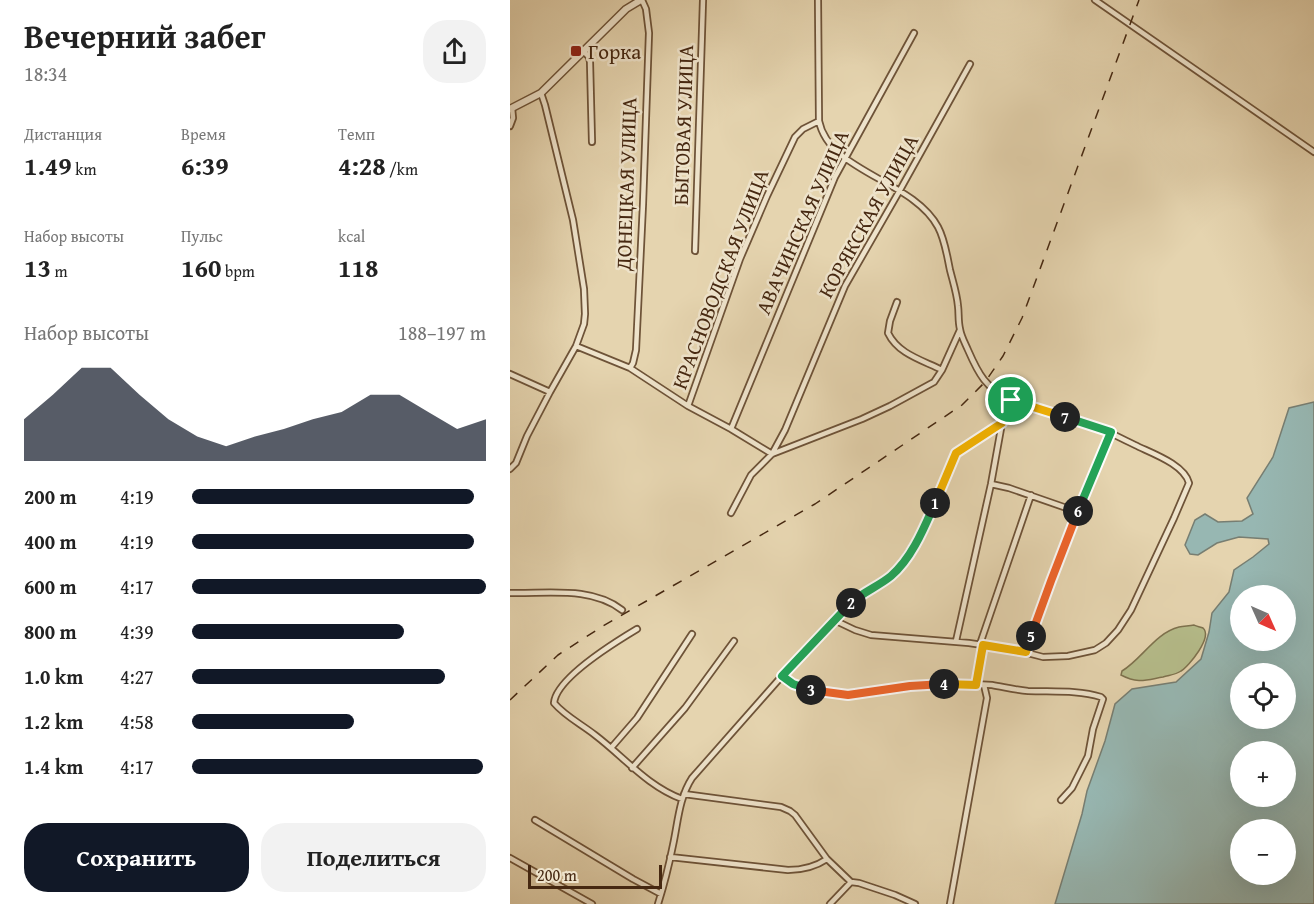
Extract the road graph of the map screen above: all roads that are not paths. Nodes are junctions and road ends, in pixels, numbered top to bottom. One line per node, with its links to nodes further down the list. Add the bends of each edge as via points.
1 (641, 0): 6 (street, via 626,9); 20 (street, ДОНЕЦКАЯ УЛИЦА, via 649,33 636,350)
2 (703, 0): 16 (street, БЫТОВАЯ УЛИЦА)
3 (818, 0): 10 (street)
4 (1095, 0): 13 (street)
5 (914, 33): 14 (street, АВАЧИНСКАЯ УЛИЦА)
6 (583, 51): 8 (street); 12 (street, via 590,62)
7 (970, 64): 15 (street, КОРЯКСКАЯ УЛИЦА)
8 (541, 93): 9 (street); 19 (street, via 583,280 584,324)
9 (511, 109): 11 (street)
10 (819, 121): 14 (street, via 825,140); 25 (street, КРАСНОВОДСКАЯ УЛИЦА, via 798,133 792,142 743,251)
11 (510, 126)
12 (592, 142)
13 (1314, 152)
14 (845, 157): 15 (street); 27 (street, АВАЧИНСКАЯ УЛИЦА)
15 (900, 190): 18 (street, via 925,208 939,229 958,305); 29 (street, КОРЯКСКАЯ УЛИЦА, via 845,286)
16 (695, 251)
17 (897, 302): 21 (street, via 888,328 893,342 906,353)
18 (960, 330): 21 (street); 24 (street, via 981,377)
19 (576, 346): 20 (street); 23 (street)
20 (630, 368): 25 (street)
21 (942, 370): 29 (street, via 934,382 890,406)
22 (510, 374): 23 (street)
23 (550, 392): 30 (street)
24 (1011, 400): 26 (street); 28 (street)
25 (688, 406): 27 (street)
26 (1002, 423): 31 (street); 37 (street, via 956,453 920,535 899,567)
27 (731, 429): 29 (street)
28 (1111, 432): 33 (street); 43 (street, via 1163,458 1187,478 1187,489 1131,610 1106,643 1095,650 1055,657)
29 (772, 454): 34 (street, via 751,475)
30 (510, 469)
31 (991, 484): 32 (street); 41 (street)
32 (1030, 495): 33 (street); 42 (street)
33 (1078, 512): 43 (street)
34 (731, 513)
35 (510, 593): 36 (street, via 585,594)
36 (622, 610)
37 (834, 620): 41 (street, via 871,635); 44 (street)
38 (637, 629): 47 (street, via 570,677 555,696 556,706)
39 (692, 634): 47 (street, via 637,718)
40 (734, 641): 48 (street, via 685,708)
41 (956, 641): 42 (street)
42 (981, 644): 43 (street); 45 (street)
43 (1026, 652)
44 (782, 676): 45 (street, via 802,688 840,695 929,684); 49 (street, via 692,778)
45 (976, 685): 46 (street)
46 (984, 685): 50 (street, via 1073,692 1103,699 1088,756 1072,788); 61 (street, via 987,698)
47 (611, 748): 48 (street)
48 (632, 768): 49 (street, via 664,791)
49 (683, 797): 52 (street); 54 (street, via 781,807 795,815)
50 (1061, 800)
51 (535, 820): 56 (street)
52 (670, 857): 54 (street, via 788,870 807,868); 56 (street)
53 (510, 858): 57 (street)
54 (827, 859): 55 (street)
55 (851, 882): 59 (street); 60 (street)
56 (661, 894): 58 (street)
57 (592, 904)
58 (658, 904)
59 (830, 904)
60 (915, 904)
61 (950, 904)

